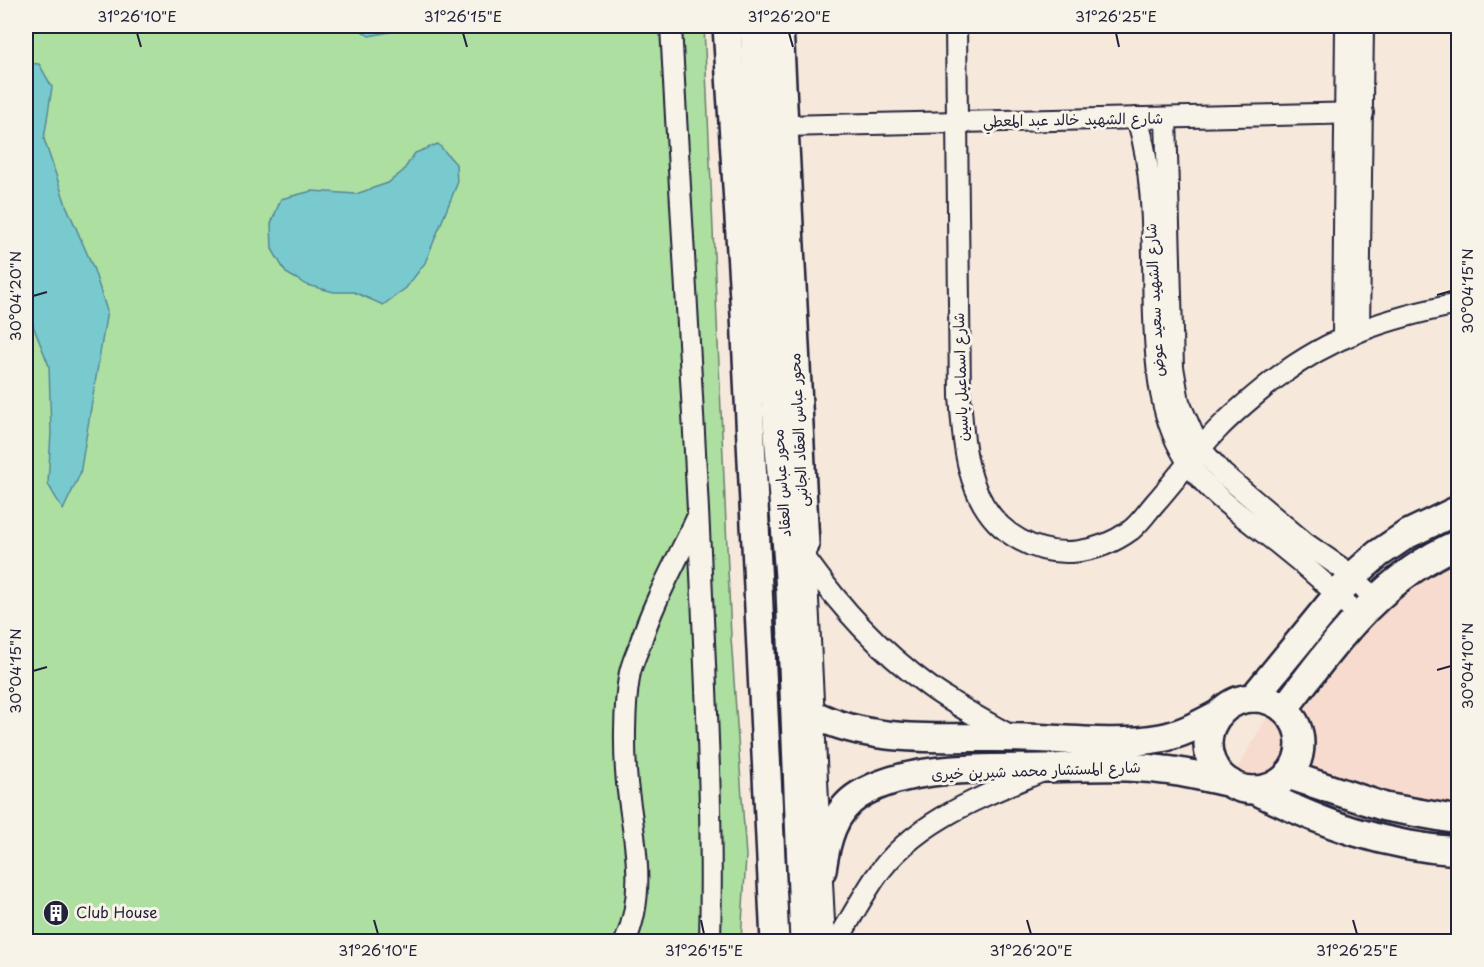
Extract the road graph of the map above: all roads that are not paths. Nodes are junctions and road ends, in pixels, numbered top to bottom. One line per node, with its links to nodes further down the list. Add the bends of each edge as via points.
1 (671, 26): 20 (street)
2 (728, 26): 13 (street, محور عباس العقاد)
3 (956, 26): 10 (street, شارع اسماعيل ياسين)
4 (1346, 26): 7 (street)
5 (1363, 26): 7 (street)
6 (766, 27): 11 (street, محور عباس العقاد الجانبى); 12 (street, محور عباس العقاد)
7 (1353, 113): 9 (street, شارع الشهيد خالد عبد المعطي); 16 (street)
8 (1137, 118): 9 (street, شارع الشهيد خالد عبد المعطي); 10 (street, شارع الشهيد خالد عبد المعطي); 18 (street, شارع الشهيد سعيد عوض, via 1149,181 1156,365 1161,399 1172,433)
9 (1166, 118): 17 (street, شارع الشهيد سعيد عوض, via 1173,367 1179,402)
10 (956, 122): 11 (street, شارع الشهيد خالد عبد المعطي); 18 (street, شارع اسماعيل ياسين, via 963,446 976,491 989,514 1008,533 1032,546 1058,552 1085,551 1110,543 1133,528)
11 (783, 126): 22 (street, محور عباس العقاد الجانبى)
12 (765, 243): 13 (street, via 751,260); 15 (street, محور عباس العقاد)
13 (741, 258): 15 (street, محور عباس العقاد)
14 (1458, 304): 16 (street, شارع اسماعيل ياسين, via 1420,311)
15 (757, 317): 25 (street, محور عباس العقاد); 39 (street, محور عباس العقاد)
16 (1351, 334): 17 (street, شارع اسماعيل ياسين, via 1276,378)
17 (1201, 448): 18 (street, شارع اسماعيل ياسين); 23 (street, شارع الشهيد سعيد عوض, via 1223,474 1305,543)
18 (1189, 464): 23 (street, شارع الشهيد سعيد عوض, via 1217,496 1311,570)
19 (1458, 510): 23 (street, via 1406,535 1378,554)
20 (698, 515): 37 (street, via 646,624 629,677 627,782 637,843 638,882); 38 (street, via 711,803)
21 (1458, 544): 24 (street, via 1402,576)
22 (806, 559): 25 (street, محور عباس العقاد الجانبى); 30 (street, via 863,630 896,661 932,689)
23 (1345, 585): 24 (street, شارع الشهيد سعيد عوض); 26 (street)
24 (1366, 608): 27 (street)
25 (801, 634): 28 (street, محور عباس العقاد الجانبى); 36 (street, محور عباس العقاد)
26 (1253, 698): 27 (street); 29 (street, via 1228,705)
27 (1284, 709): 32 (street, via 1293,718 1300,741 1300,753)
28 (813, 714): 30 (street, شارع المستشار محمد شيرين خيرى, via 851,729 910,738); 36 (street, محور عباس العقاد الجانبى)
29 (1219, 714): 30 (street, شارع المستشار محمد شيرين خيرى, via 1184,733 1160,738 1132,741); 33 (street, via 1208,738 1208,751 1220,775)
30 (1013, 737)
31 (1050, 768): 33 (street, شارع المستشار محمد شيرين خيرى, via 1142,767); 36 (street, شارع المستشار محمد شيرين خيرى, via 967,770 914,775 884,783 857,796 836,818); 42 (street, via 938,819 914,836 875,877)
32 (1288, 775): 33 (street, via 1278,783); 34 (street, via 1384,807)
33 (1243, 787): 35 (street, via 1333,826 1399,843)
34 (1458, 820)
35 (1458, 851)
36 (812, 870): 40 (street, محور عباس العقاد); 41 (street, محور عباس العقاد الجانبى)
37 (625, 942)
38 (710, 942)
39 (775, 942)
40 (804, 942)
41 (825, 942)
42 (837, 942)

